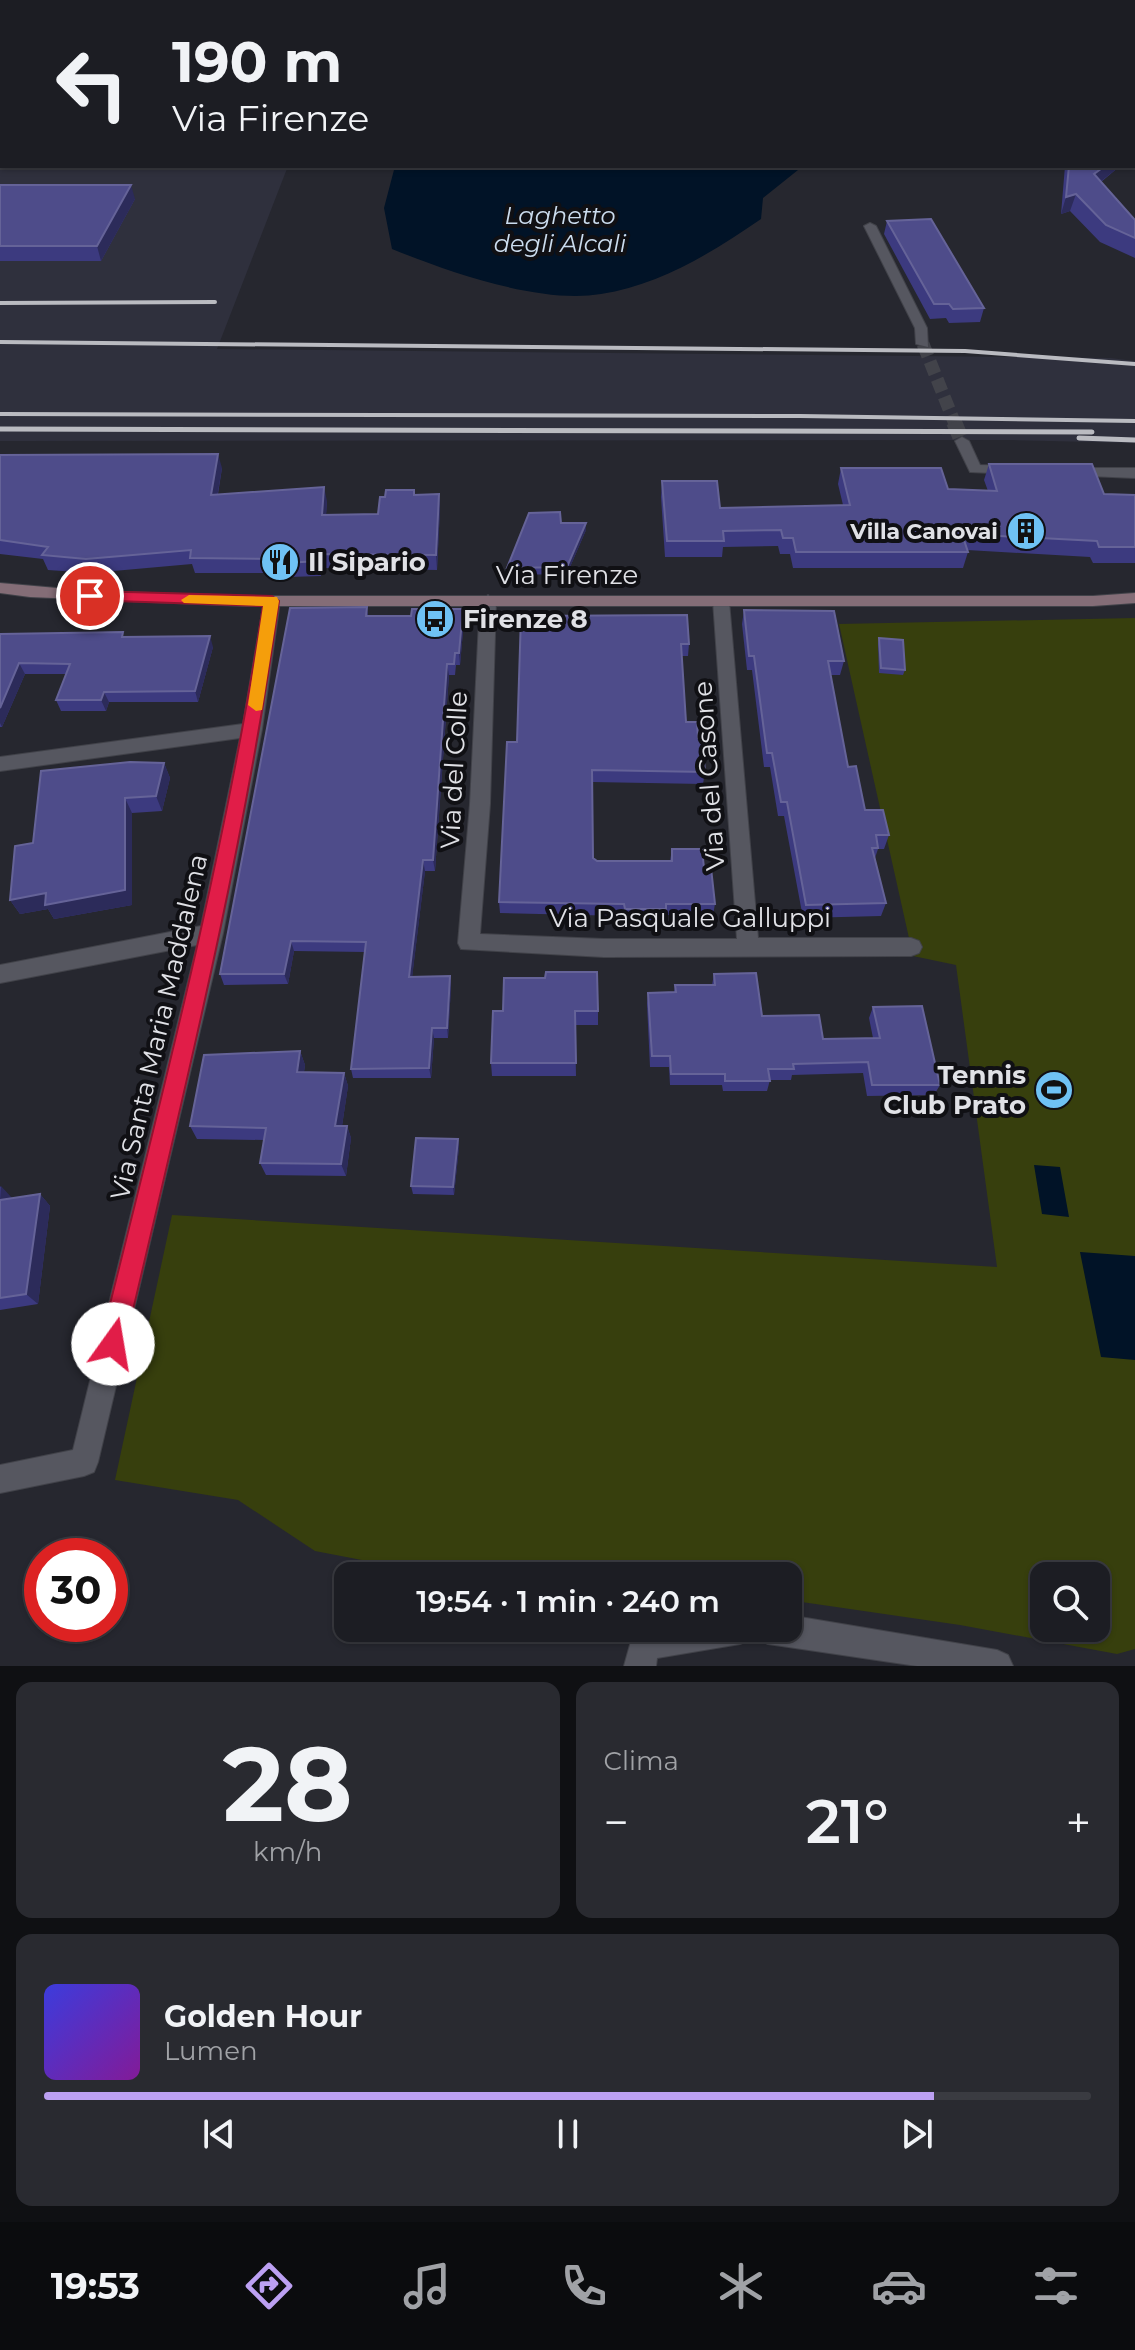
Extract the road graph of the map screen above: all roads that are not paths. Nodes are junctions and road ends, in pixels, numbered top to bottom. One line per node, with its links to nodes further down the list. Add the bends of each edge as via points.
1 (870, 226): 2 (street, via 921,328)
2 (923, 344)
3 (962, 441): 4 (street, via 975,469)
4 (1135, 473)
5 (0, 588): 8 (main road, Via Firenze, via 139,599)
6 (1135, 598): 9 (main road, Via Firenze)
7 (488, 600): 8 (main road, Via Firenze); 9 (main road, Via Firenze); 13 (street, Via del Colle)
8 (272, 601): 10 (street, Via Santa Maria Maddalena)
9 (721, 601): 15 (street, Via del Casone)
10 (253, 729): 11 (street); 12 (street, Via Santa Maria Maddalena)
11 (0, 764)
12 (212, 933): 16 (street); 17 (street, Via Santa Maria Maddalena, via 84,1462)
13 (469, 943): 15 (street, Via Pasquale Galluppi)
14 (911, 947): 15 (street, Via Pasquale Galluppi)
15 (748, 948)
16 (0, 974)
17 (0, 1479)
18 (802, 1633): 21 (street)
19 (691, 1642): 20 (street)
20 (642, 1656)
21 (997, 1666)

